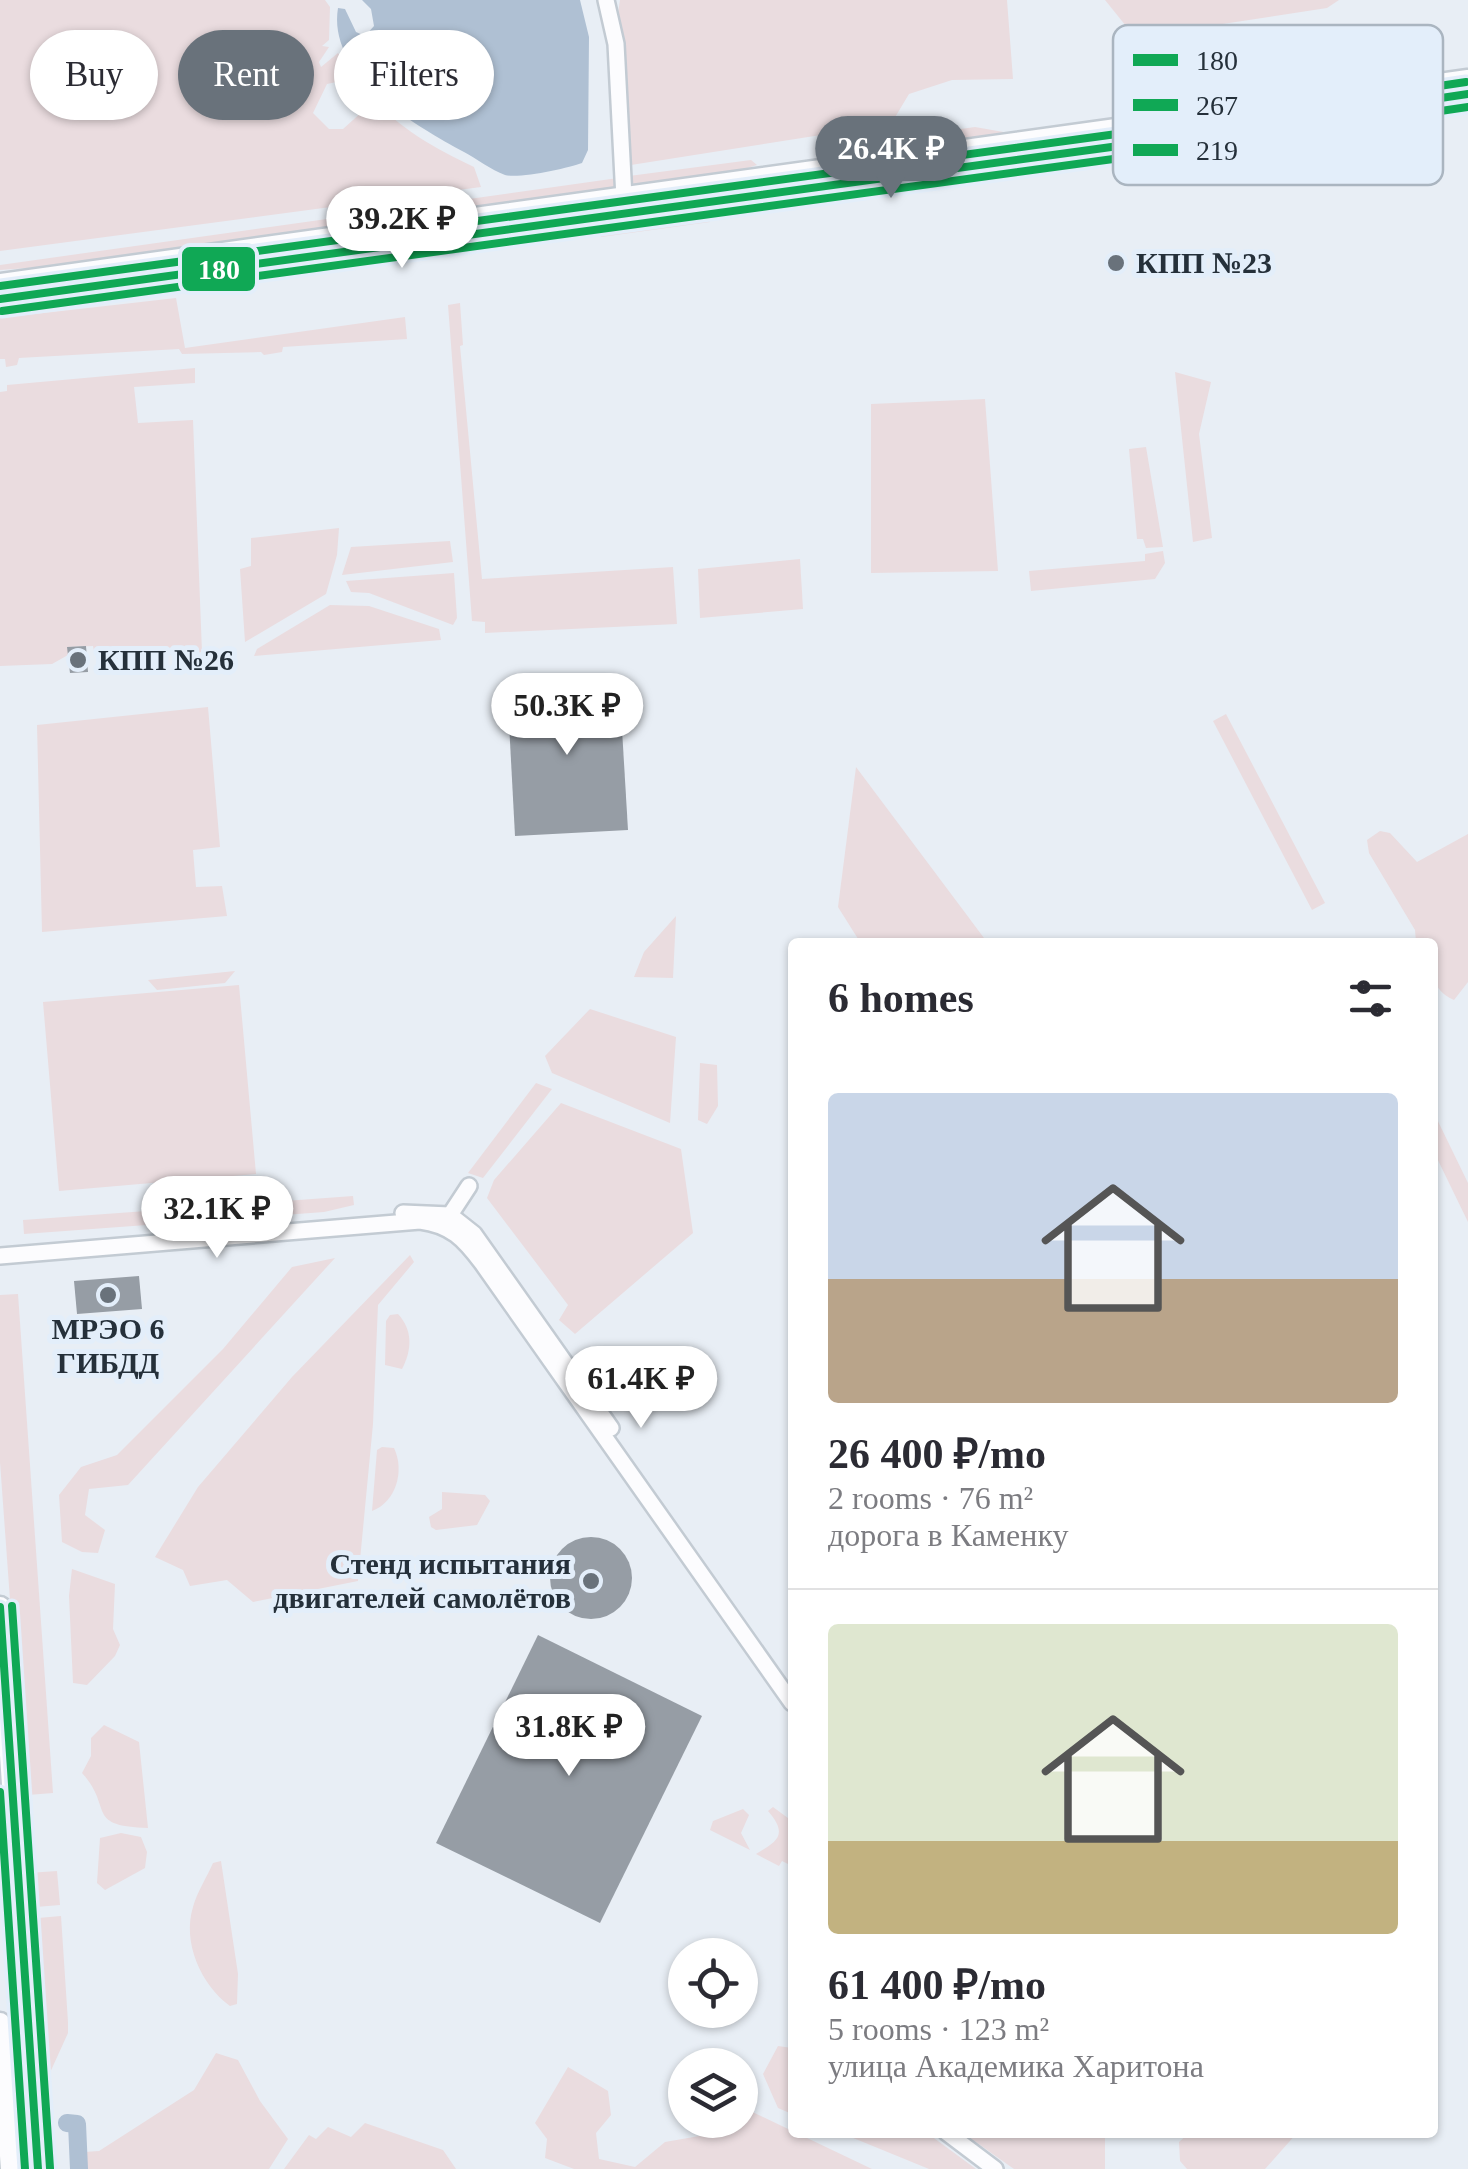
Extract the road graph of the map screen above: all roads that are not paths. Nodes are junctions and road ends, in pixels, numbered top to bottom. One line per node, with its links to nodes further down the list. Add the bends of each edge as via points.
1 (606, 0): 8 (street, via 616,44)
2 (1468, 80): 3 (main road)
3 (1443, 83)
4 (1468, 94): 5 (main road)
5 (1443, 98)
6 (1113, 130): 8 (main road)
7 (1113, 147): 10 (main road)
8 (624, 198): 9 (main road)
9 (0, 284)
10 (0, 299)
11 (468, 1186): 12 (street)
12 (450, 1214): 13 (street); 16 (street, via 492,1258)
13 (0, 1246)
14 (0, 1256): 16 (street, via 446,1226 465,1240)
15 (0, 1607): 22 (main road)
16 (758, 1646): 17 (street); 18 (street)
17 (788, 1682)
18 (788, 1696)
19 (0, 2023): 21 (main road)
20 (954, 2138): 23 (street)
21 (11, 2169)
22 (38, 2169)
23 (995, 2169)

